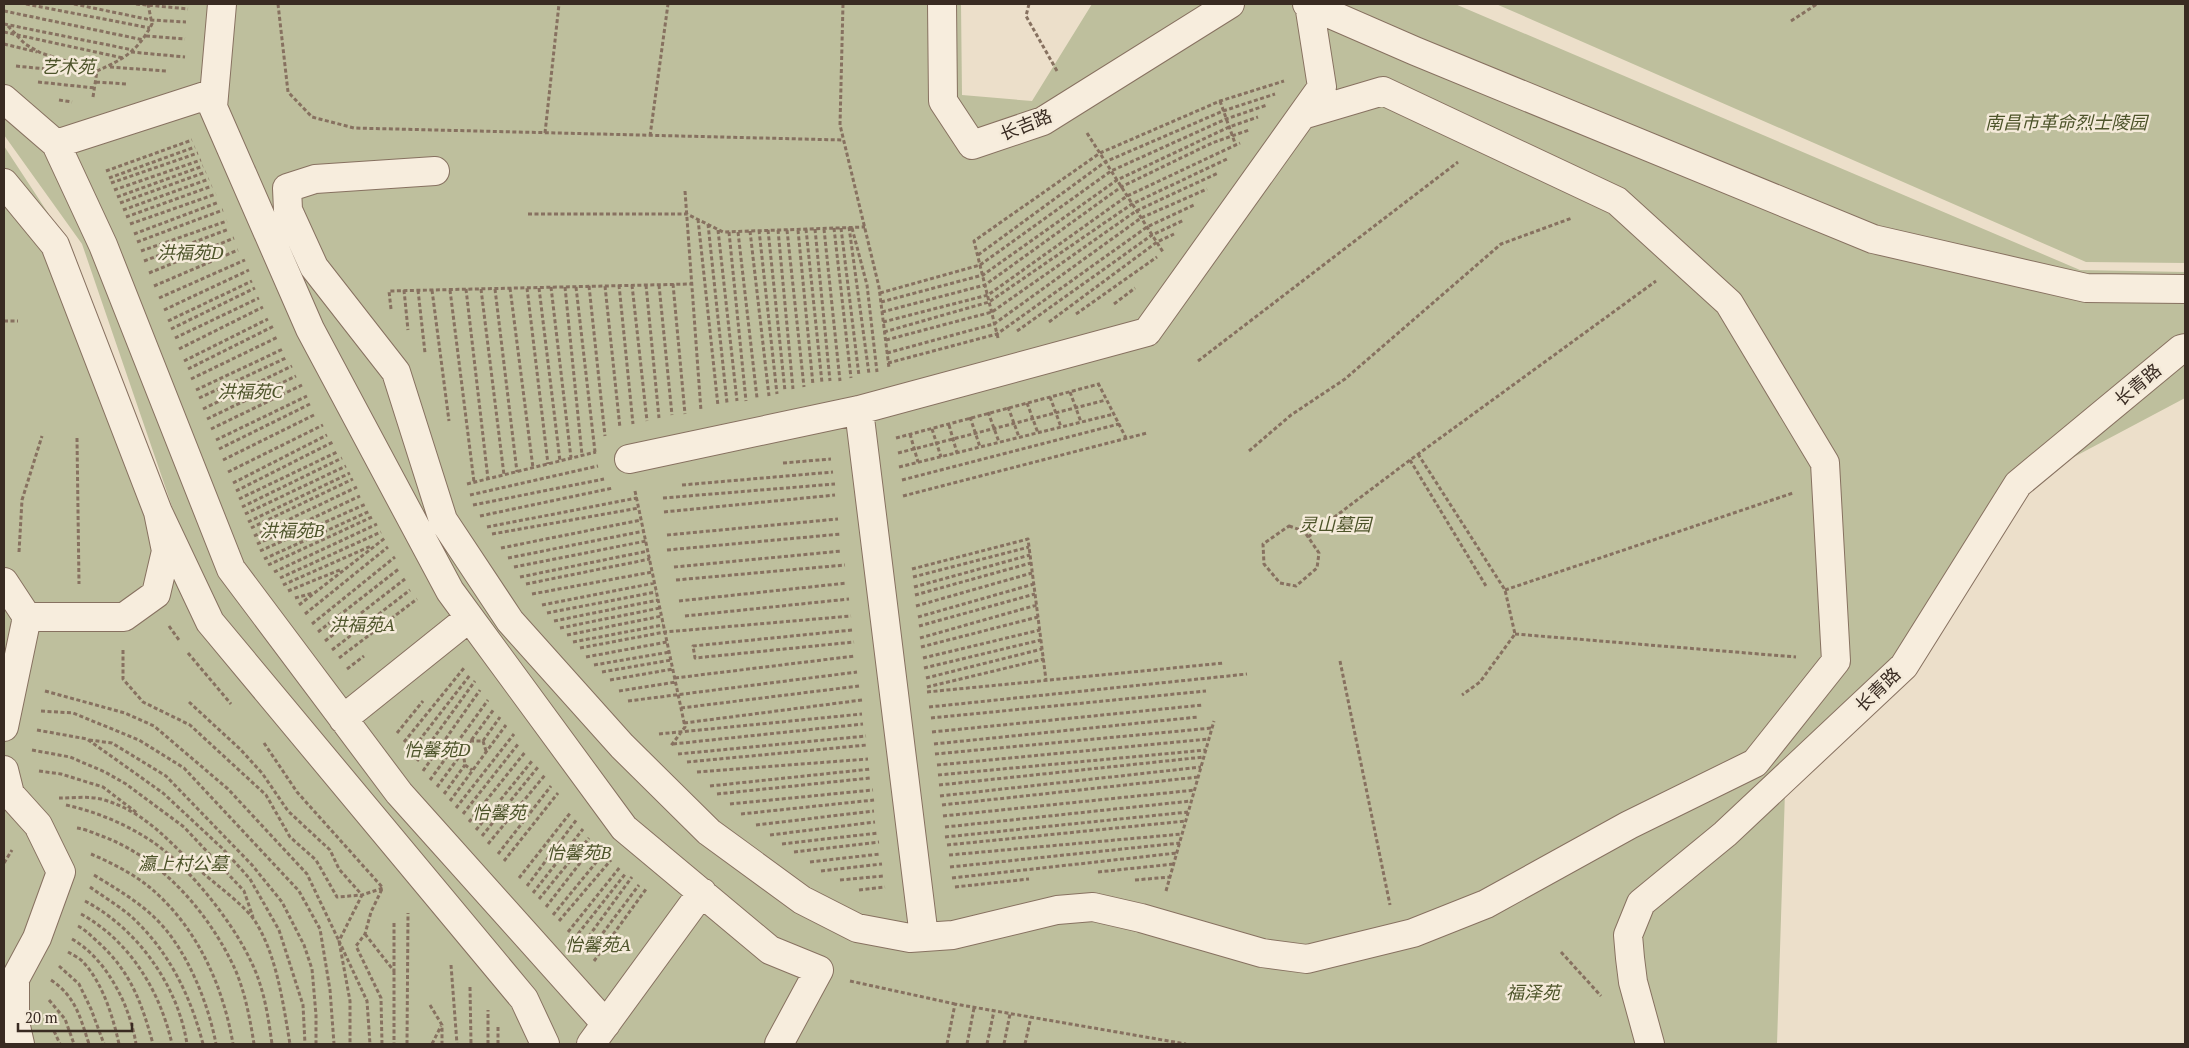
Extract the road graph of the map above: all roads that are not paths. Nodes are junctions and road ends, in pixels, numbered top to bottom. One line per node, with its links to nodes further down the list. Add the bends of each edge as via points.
1 (942, 4): 2 (street, 长吉路, via 943,101 972,145 1043,122)
2 (1230, 4)
3 (1308, 4): 7 (street, via 1322,87); 11 (street, via 1873,239 2086,288)
4 (222, 7): 5 (street)
5 (216, 76): 8 (street, via 86,135); 17 (street, via 213,108 325,348)
6 (4, 99): 8 (street)
7 (1297, 122): 13 (street, via 1246,174 1182,282 1147,332); 22 (street, via 1383,92 1617,201 1729,302 1825,463 1836,660 1755,763 1629,825 1486,904 1414,933 1307,959 1262,953 1093,907 1057,910 953,935)
8 (56, 144): 18 (street, via 180,430)
9 (435, 171): 22 (street, via 315,178 287,188 288,210 314,266 396,372 508,610 658,765 709,832 802,900 857,928 910,938)
10 (4, 183): 15 (street, via 55,245)
11 (2185, 289)
12 (2185, 348): 27 (street, 长青路, via 2018,484 1904,666 1725,834 1641,903 1628,935 1633,982)
13 (859, 410): 14 (street); 22 (street, via 891,693)
14 (629, 463)
15 (158, 512): 16 (street, via 166,551 156,594 124,617 79,617); 25 (street, via 210,622 524,1000)
16 (16, 600): 19 (street)
17 (470, 618): 18 (street); 21 (street, via 575,758)
18 (343, 719): 23 (street, via 479,882)
19 (13, 724)
20 (4, 770): 24 (street, via 40,883 15,979 15,1022)
21 (702, 892): 23 (street); 26 (street, via 770,950 820,970)
22 (924, 937)
23 (599, 1034)
24 (20, 1044)
25 (545, 1044)
26 (779, 1044)
27 (1650, 1044)

